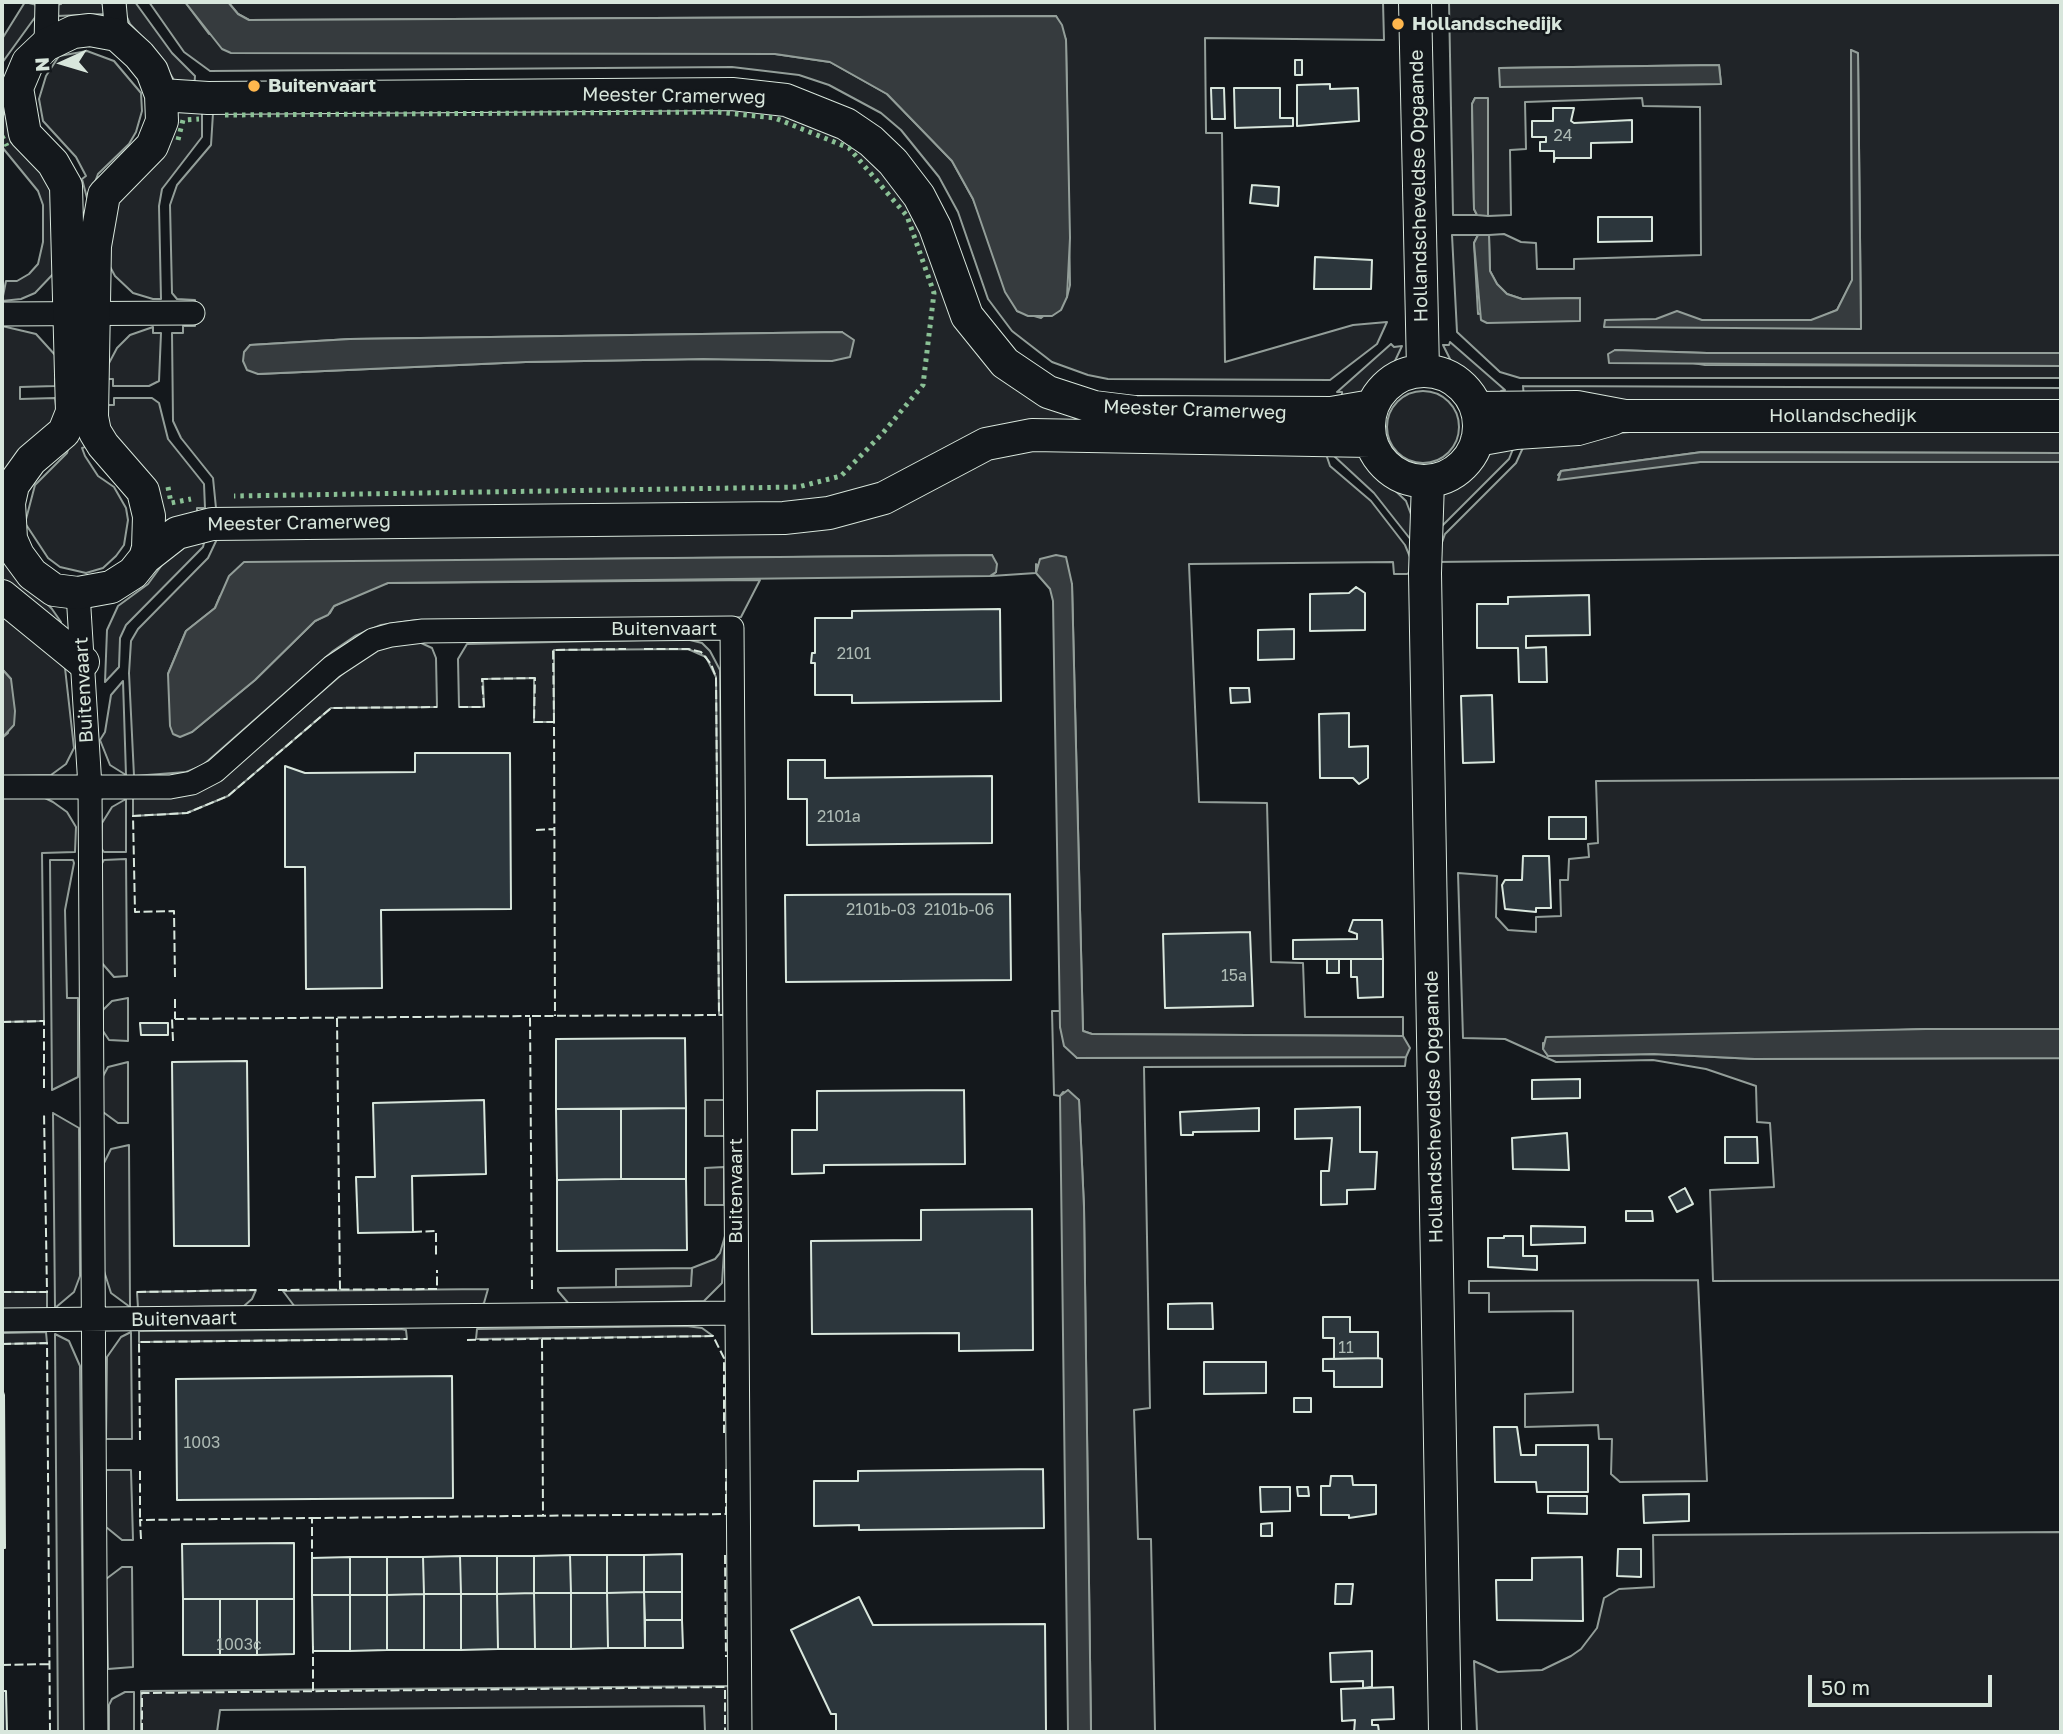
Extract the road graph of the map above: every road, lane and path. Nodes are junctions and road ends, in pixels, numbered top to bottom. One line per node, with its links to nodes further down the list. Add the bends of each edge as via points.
1 (47, 2): 5 (street)
2 (114, 2): 4 (street)
3 (1415, 2): 11 (main road, Hollandscheveldse Opgaande)
4 (117, 35): 5 (main road, via 73,32); 7 (main road, via 152,71)
5 (46, 45): 6 (main road, via 28,62)
6 (10, 92): 10 (main road, via 26,134 66,186)
7 (162, 95): 10 (main road, via 162,121 152,146 104,195); 12 (main road, Meester Cramerweg, via 732,93 786,100 846,124 892,162 919,196 967,316 1005,363 1048,392 1094,407 1135,412 1331,413)
8 (193, 313): 10 (street)
9 (2, 314): 10 (street)
10 (81, 314): 19 (main road, via 69,423 13,485); 20 (main road, via 95,432 143,491 149,516)
11 (1423, 370): 12 (main road, via 1393,379); 13 (main road, via 1457,381)
12 (1371, 406): 17 (main road)
13 (1476, 408): 14 (main road, Hollandschedijk, via 1577,407); 16 (main road)
14 (1625, 416): 15 (main road, Hollandschedijk); 16 (main road, Hollandschedijk, via 1578,429)
15 (2061, 416)
16 (1478, 440): 18 (main road, via 1457,471)
17 (1370, 441): 18 (main road, via 1386,467 1398,475); 20 (main road, Meester Cramerweg, via 1032,435 1002,439 969,451 884,498 807,516 212,524 177,533)
18 (1428, 481): 31 (main road, Hollandscheveldse Opgaande, via 1425,573)
19 (5, 520): 21 (main road, via 18,555 32,574 54,590)
20 (145, 558): 21 (main road, Meester Cramerweg, via 110,587)
21 (78, 593): 23 (street, Buitenvaart)
22 (2, 596): 23 (main road)
23 (83, 662): 25 (street, Buitenvaart)
24 (2, 787): 25 (street, Buitenvaart)
25 (90, 787): 26 (street, Buitenvaart, via 192,783 215,771 332,667 373,640 391,635 732,628); 27 (street, Buitenvaart)
26 (737, 1314): 27 (street, Buitenvaart); 30 (street, Buitenvaart)
27 (93, 1320): 28 (street, Buitenvaart); 29 (street, Buitenvaart)
28 (2, 1321)
29 (96, 1732)
30 (740, 1732)
31 (1445, 1732)

